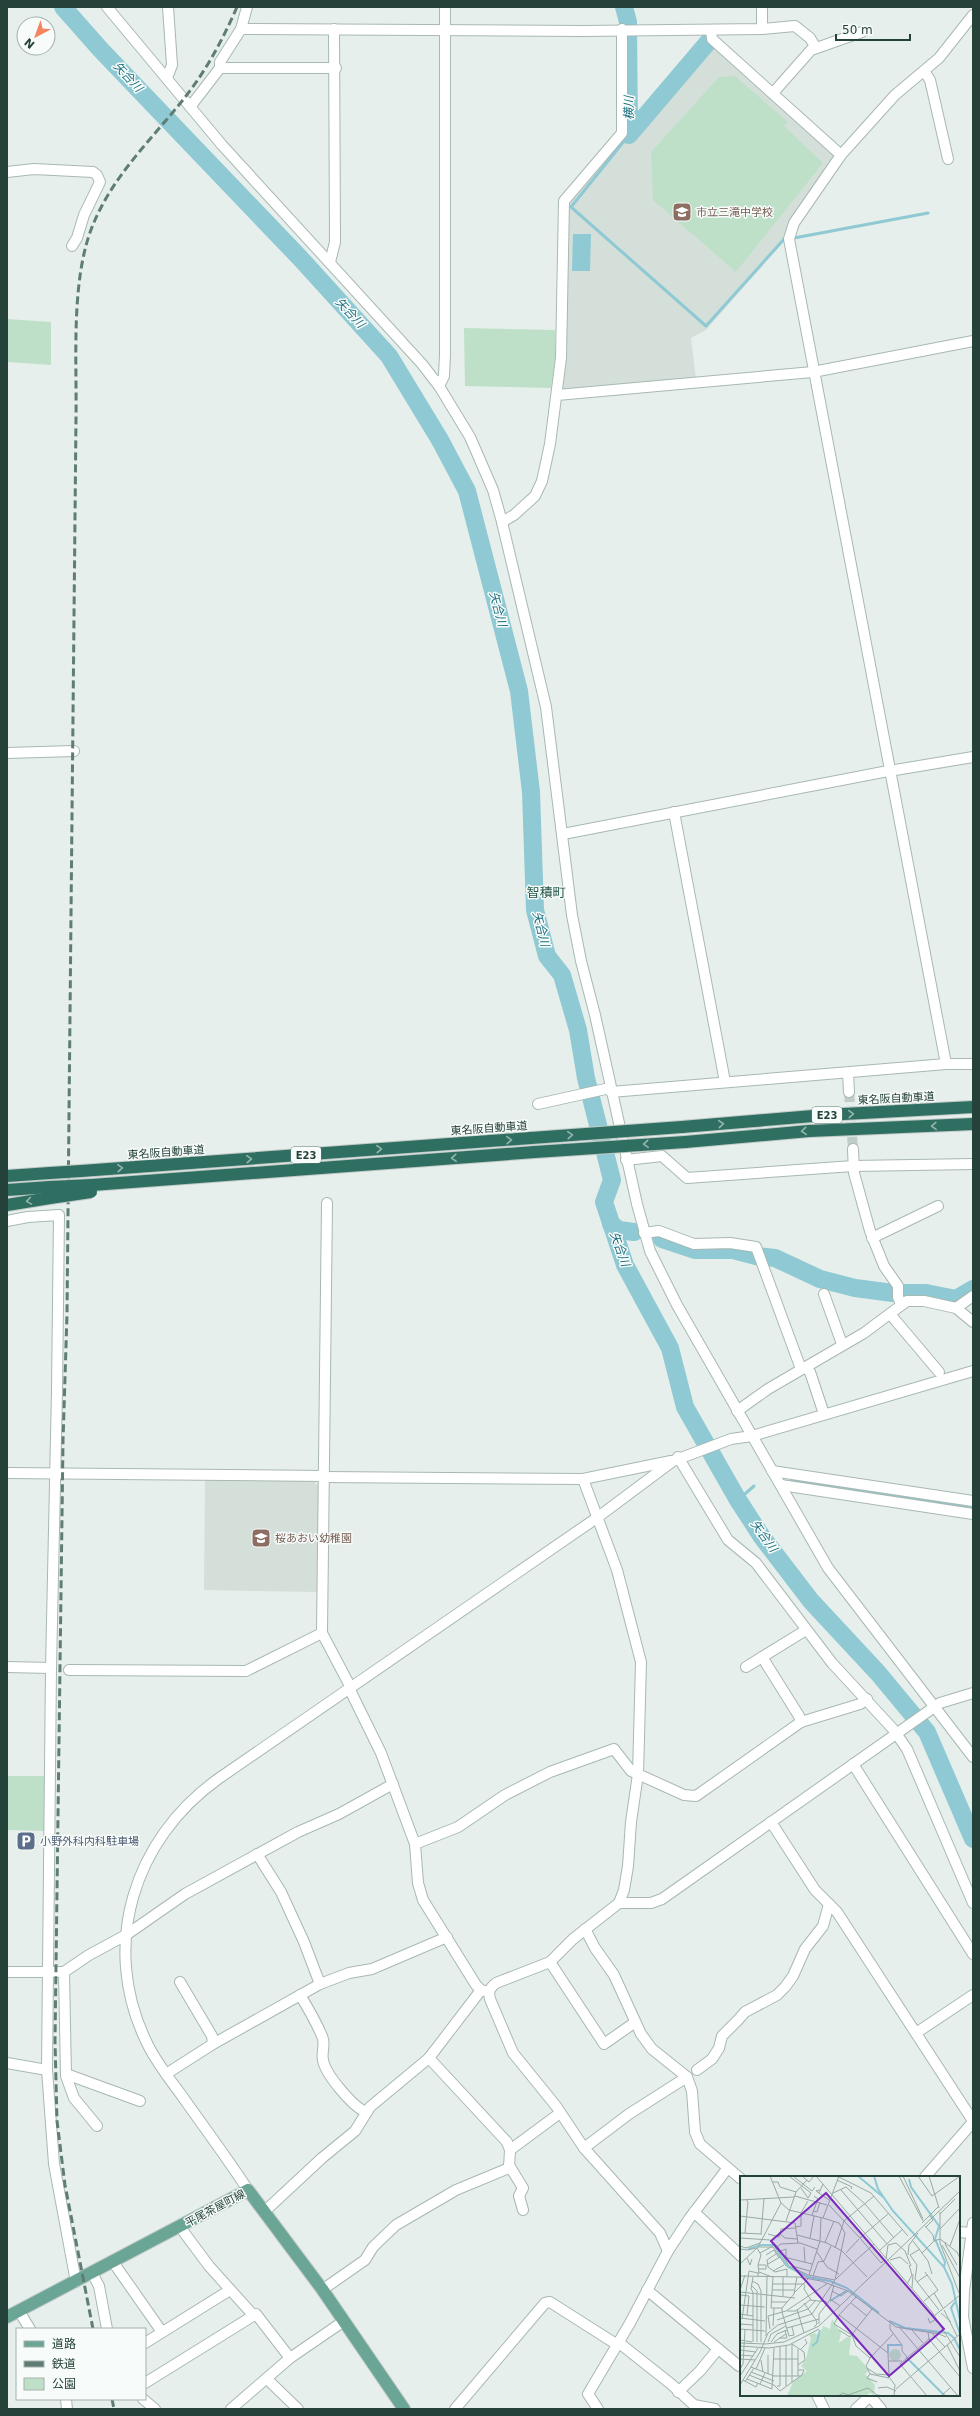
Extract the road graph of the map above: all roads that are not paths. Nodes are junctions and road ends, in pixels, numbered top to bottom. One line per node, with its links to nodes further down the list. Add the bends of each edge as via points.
1 (107, 7): 18 (street)
2 (168, 7): 18 (street, via 172,65)
3 (247, 7): 7 (street)
4 (445, 7): 9 (street)
5 (762, 7): 11 (street)
6 (973, 15): 17 (street, via 939,58)
7 (241, 29): 8 (street); 15 (street, via 220,62)
8 (334, 29): 9 (street); 16 (street)
9 (444, 29): 10 (street); 28 (street, via 445,354 444,376)
10 (626, 29): 12 (street); 29 (street, via 622,133 564,202 561,358)
11 (762, 29): 12 (street); 14 (street, via 795,26 810,38)
12 (711, 30): 19 (street, via 712,39)
13 (862, 32): 14 (street)
14 (816, 48): 19 (street, via 809,52)
15 (220, 68): 16 (street); 20 (street)
16 (336, 68): 25 (street, via 334,242)
17 (924, 71): 21 (street, via 896,95); 22 (street, via 930,80)
18 (167, 78): 20 (street)
19 (773, 93): 21 (street)
20 (190, 107): 25 (street)
21 (842, 154): 27 (street, via 794,223 789,240)
22 (948, 159)
23 (7, 172): 24 (street, via 34,169 97,174 100,182)
24 (72, 246)
25 (330, 262): 28 (street)
26 (973, 341): 27 (street)
27 (813, 372): 29 (street); 34 (street)
28 (439, 386): 30 (street, via 474,443 493,490)
29 (557, 395): 30 (street, via 550,444 539,489 525,506)
30 (502, 522): 36 (street, via 546,707)
31 (74, 751): 32 (street)
32 (7, 752)
33 (973, 757): 34 (street)
34 (890, 772): 35 (street); 37 (street)
35 (674, 812): 36 (street); 40 (street)
36 (563, 834): 41 (street, via 572,915)
37 (946, 1064): 38 (street); 39 (street)
38 (973, 1064)
39 (848, 1073): 40 (street); 42 (street)
40 (725, 1082): 41 (street)
41 (608, 1090): 43 (street); 47 (street)
42 (849, 1092)
43 (538, 1104)
44 (973, 1107): 51 (highway, 東名阪自動車道 / E23, one-way to 44, bridge, via 825,1115)
45 (973, 1124): 54 (highway, E23, one-way to 54, bridge, via 809,1131 308,1168)
46 (853, 1149): 49 (street)
47 (626, 1160): 49 (street, via 662,1156 687,1178); 59 (street)
48 (973, 1164): 49 (street)
49 (853, 1166): 60 (street)
50 (7, 1172): 51 (highway)
51 (50, 1173): 52 (highway, 東名阪自動車道)
52 (7, 1176)
53 (7, 1190): 54 (highway)
54 (50, 1192): 56 (highway, one-way to 56)
55 (327, 1203): 78 (street)
56 (7, 1205)
57 (938, 1206): 60 (street)
58 (7, 1221): 76 (street, via 58,1215 58,1391)
59 (644, 1232): 68 (street, via 654,1230 690,1243 756,1247); 71 (street, via 661,1275)
60 (872, 1238): 62 (street)
61 (824, 1294): 67 (street)
62 (899, 1296): 64 (street, via 907,1300); 65 (street)
63 (973, 1296): 64 (street)
64 (956, 1308): 66 (street)
65 (890, 1314): 67 (street, via 864,1333); 70 (street)
66 (973, 1322)
67 (842, 1344): 68 (street)
68 (803, 1368): 71 (street); 72 (street, via 810,1372)
69 (973, 1370): 72 (street)
70 (939, 1372)
71 (737, 1411): 73 (street)
72 (824, 1414): 73 (street)
73 (752, 1436): 74 (street, via 731,1439); 75 (street)
74 (676, 1459): 79 (street); 83 (street); 84 (street, via 728,1540 756,1563)
75 (772, 1471): 80 (street); 81 (street)
76 (54, 1472): 77 (street); 78 (street, via 115,1475); 89 (street)
77 (7, 1473)
78 (323, 1476): 79 (street); 85 (street)
79 (583, 1479): 83 (street)
80 (781, 1485): 82 (street); 94 (street, via 828,1568)
81 (973, 1501)
82 (973, 1514)
83 (598, 1517): 91 (street); 99 (street, via 617,1570 641,1662)
84 (806, 1630): 86 (street); 93 (street, via 832,1663)
85 (322, 1633): 90 (street, via 246,1671); 91 (street)
86 (762, 1657): 88 (street); 95 (street, via 799,1716)
87 (7, 1667): 89 (street)
88 (746, 1667)
89 (51, 1668): 113 (street)
90 (69, 1670)
91 (350, 1687): 100 (street); 108 (street, via 202,1790 181,1810 161,1835 144,1867 133,1898)
92 (973, 1693): 94 (street, via 940,1703)
93 (867, 1700): 95 (street); 96 (street)
94 (931, 1709): 96 (street); 97 (street)
95 (800, 1722): 99 (street, via 696,1796 684,1795)
96 (898, 1733): 98 (street); 105 (street)
97 (973, 1757)
98 (853, 1764): 101 (street); 110 (street)
99 (638, 1774): 102 (street, via 631,1770 614,1749 550,1772 505,1795 458,1827); 104 (street, via 628,1866)
100 (393, 1784): 102 (street); 103 (street)
101 (771, 1822): 104 (street, via 662,1899 651,1903); 106 (street, via 815,1890)
102 (415, 1844): 109 (street, via 420,1893)
103 (257, 1854): 108 (street, via 185,1894); 116 (street, via 281,1892)
104 (619, 1903): 107 (street)
105 (973, 1903)
106 (829, 1904): 121 (street, via 837,1912); 126 (street, via 823,1926 805,1949 785,1987 738,2020 722,2036 719,2048 712,2058)
107 (585, 1929): 111 (street); 120 (street, via 614,1975)
108 (126, 1935): 114 (street, via 88,1955); 128 (street, via 126,1974 133,2007 146,2041)
109 (447, 1937): 116 (street, via 372,1969 349,1973); 117 (street)
110 (973, 1954)
111 (550, 1962): 117 (street, via 496,1983); 120 (street, via 604,2044)
112 (7, 1972): 113 (street)
113 (47, 1972): 114 (street); 125 (street)
114 (64, 1972): 127 (street)
115 (180, 1982): 122 (street, via 212,2036)
116 (320, 1984): 118 (street)
117 (485, 1991): 123 (street); 132 (street, via 513,2053)
118 (300, 1995): 122 (street); 131 (street, via 322,2037 322,2060 325,2067 353,2104)
119 (973, 1995): 121 (street)
120 (634, 2023): 129 (street, via 652,2049)
121 (916, 2033): 133 (street)
122 (213, 2044): 128 (street)
123 (428, 2058): 131 (street, via 379,2098); 136 (street, via 507,2142)
124 (7, 2063): 125 (street)
125 (47, 2070): 153 (street, via 54,2164)
126 (697, 2070)
127 (66, 2074): 130 (street); 134 (street, via 74,2098)
128 (166, 2074): 141 (street)
129 (687, 2078): 135 (street, via 629,2114); 138 (street, via 692,2091 697,2137 704,2148)
130 (140, 2101)
131 (366, 2112): 143 (street, via 355,2131)
132 (560, 2113): 135 (street); 136 (street)
133 (973, 2121): 139 (street)
134 (97, 2126)
135 (584, 2148): 149 (street, via 660,2233)
136 (510, 2150): 137 (street)
137 (509, 2165): 142 (street, via 524,2188 519,2196); 155 (street, via 509,2168 456,2190 396,2225 372,2247 366,2260)
138 (727, 2169): 140 (street); 144 (street)
139 (926, 2176)
140 (740, 2178)
141 (248, 2190): 143 (main road, 平尾茶屋町線); 146 (main road, 平尾茶屋町線)
142 (523, 2210)
143 (265, 2211): 155 (main road, 平尾茶屋町線)
144 (694, 2212): 149 (street); 150 (street)
145 (973, 2223): 148 (street)
146 (180, 2227): 151 (main road, 平尾茶屋町線); 154 (street)
147 (960, 2232): 148 (street)
148 (971, 2233): 160 (street, via 964,2291)
149 (668, 2251): 156 (street)
150 (740, 2255)
151 (113, 2262): 152 (main road, 平尾茶屋町線); 164 (street)
152 (92, 2273): 153 (main road, 平尾茶屋町線); 163 (street, via 99,2286)
153 (76, 2282): 157 (main road, 平尾茶屋町線)
154 (230, 2290): 158 (street); 164 (street)
155 (322, 2290): 161 (main road, 平尾茶屋町線)
156 (647, 2290): 166 (street); 167 (street)
157 (19, 2311): 159 (main road, 平尾茶屋町線); 162 (street)
158 (254, 2316): 168 (street, via 256,2314); 172 (street)
159 (7, 2317)
160 (966, 2317): 170 (street)
161 (344, 2321): 168 (street); 179 (main road, 平尾茶屋町線)
162 (29, 2328)
163 (107, 2328)
164 (162, 2332): 165 (street)
165 (146, 2341)
166 (617, 2343): 173 (street); 180 (street, via 550,2302 545,2303); 181 (street, via 588,2394)
167 (718, 2349): 169 (street); 173 (street)
168 (290, 2358): 171 (street)
169 (739, 2366)
170 (973, 2368)
171 (267, 2378): 177 (street); 178 (street)
172 (146, 2382)
173 (678, 2392): 182 (street, via 694,2405)
174 (817, 2396): 183 (street)
175 (144, 2400): 176 (street)
176 (155, 2409)
177 (231, 2409)
178 (298, 2409)
179 (404, 2409)
180 (455, 2409)
181 (598, 2409)
182 (715, 2409)
183 (824, 2409)
184 (856, 2409): 185 (street, via 870,2396)
185 (881, 2409)

